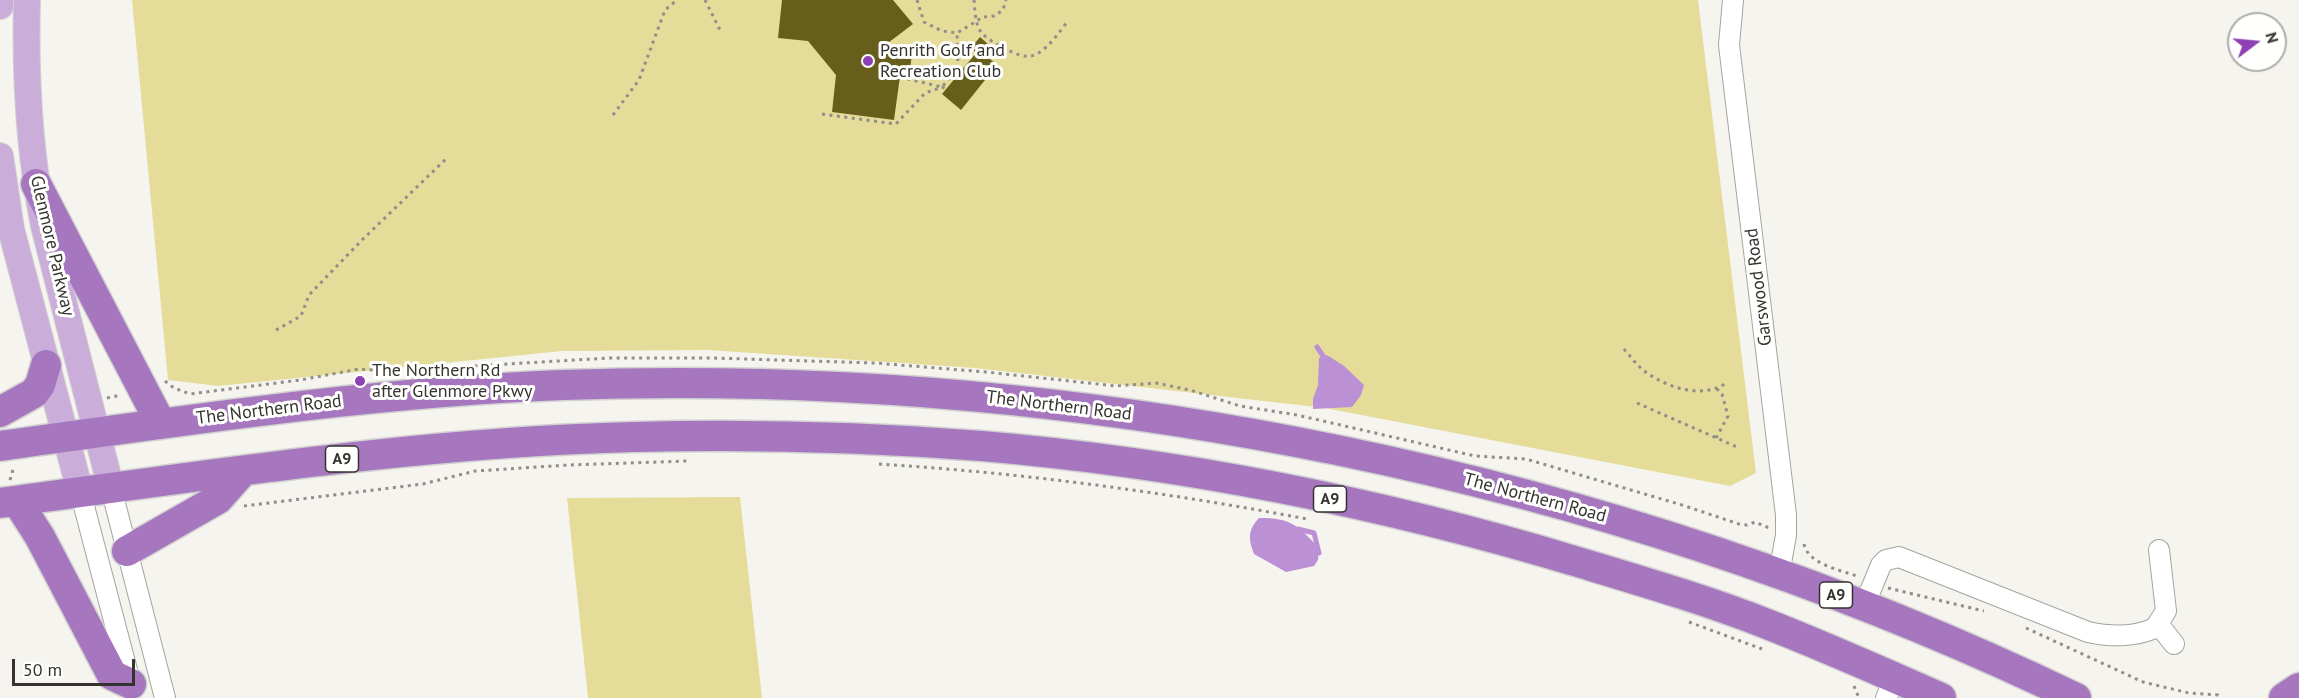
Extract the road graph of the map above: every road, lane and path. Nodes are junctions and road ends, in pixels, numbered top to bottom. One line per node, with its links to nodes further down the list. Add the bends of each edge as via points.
1 (0, 0): 9 (main road)
2 (27, 0): 21 (main road, Glenmore Parkway, via 26,46)
3 (677, 0): 18 (path, via 665,10 639,80)
4 (705, 0): 12 (path)
5 (917, 0): 13 (path, via 924,22)
6 (974, 0): 10 (path)
7 (1006, 0): 10 (path, via 994,16)
8 (1733, 0): 47 (street, Garswood Road, via 1729,45 1785,506)
9 (0, 6)
10 (977, 21): 11 (path, via 982,33 1016,55 1031,56 1052,43); 13 (path)
11 (1068, 21)
12 (720, 30)
13 (957, 33): 15 (path, via 958,68)
14 (900, 77): 15 (path)
15 (942, 87): 16 (path); 17 (path, via 925,93 896,124)
16 (946, 89)
17 (822, 114)
18 (613, 116)
19 (0, 156): 24 (main road, Glenmore Parkway, via 11,229)
20 (446, 159): 22 (path, via 309,295 302,316)
21 (36, 184): 31 (highway); 32 (main road, Glenmore Parkway)
22 (276, 330)
23 (1624, 349): 26 (path, via 1643,370 1669,385 1690,390)
24 (46, 365): 30 (highway, via 34,393); 33 (main road, Glenmore Parkway)
25 (1726, 383): 26 (path)
26 (1717, 389): 34 (path, via 1728,416)
27 (131, 393): 28 (path)
28 (99, 400)
29 (1637, 403): 34 (path)
30 (0, 412)
31 (161, 424): 32 (highway, The Northern Road / A9); 47 (highway, The Northern Road / A9, via 311,404 558,385 723,383 887,389 995,398 1212,427 1425,469 1655,532)
32 (96, 433): 33 (highway, The Northern Road / A9); 40 (main road, Glenmore Parkway)
33 (66, 437): 35 (highway, The Northern Road / A9); 41 (main road, Glenmore Parkway)
34 (1716, 438): 36 (path)
35 (0, 446)
36 (1737, 447)
37 (693, 461): 43 (path, via 475,471 423,484)
38 (872, 464): 44 (path, via 1029,476)
39 (242, 472): 40 (highway, A9); 46 (highway, via 218,499); 54 (highway, A9, via 387,453 631,437 861,439 1098,460 1288,489 1527,547 1765,623)
40 (111, 488): 41 (highway, A9); 46 (street)
41 (81, 491): 42 (highway, A9); 56 (street)
42 (9, 502): 56 (highway, via 40,537 112,675)
43 (234, 508)
44 (1313, 520)
45 (2159, 550): 50 (street, via 2166,611)
46 (127, 551): 57 (street)
47 (1779, 574): 48 (highway, The Northern Road / A9)
48 (1864, 606): 50 (street, via 1881,565 1899,557 2088,632 2126,635); 60 (highway, The Northern Road / A9)
49 (1679, 619): 52 (path)
50 (2159, 625): 51 (street)
51 (2174, 645)
52 (1772, 652)
53 (1849, 683): 58 (path)
54 (1890, 688): 59 (highway, A9)
55 (2299, 688): 61 (highway)
56 (132, 691)
57 (165, 698)
58 (1860, 698)
59 (1941, 698)
60 (2076, 698)
61 (2284, 698)

